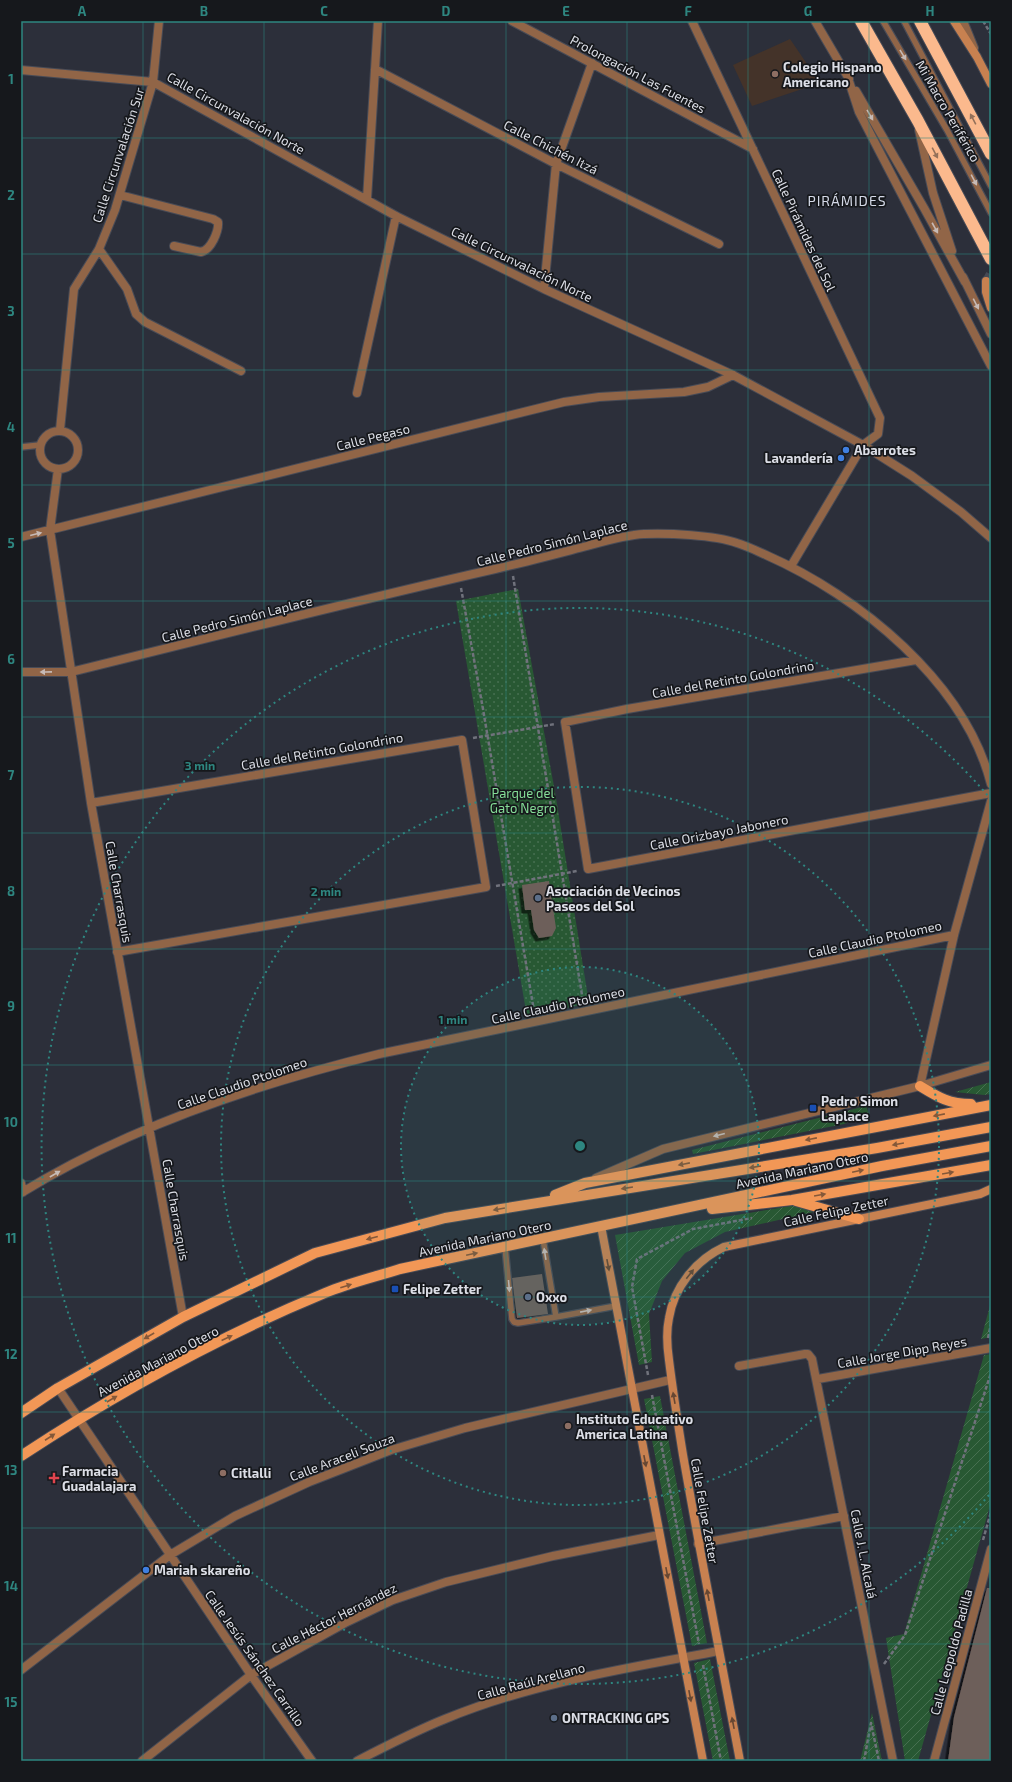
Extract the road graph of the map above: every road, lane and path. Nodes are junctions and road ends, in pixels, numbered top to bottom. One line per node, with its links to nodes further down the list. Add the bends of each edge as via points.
1 (159, 21): 19 (street, Calle Circunvalación Sur)
2 (378, 21): 16 (street)
3 (512, 21): 15 (street, Prolongación Las Fuentes)
4 (692, 21): 22 (street, Calle Pirámides del Sol)
5 (815, 21): 18 (street)
6 (883, 21): 28 (lane, Mi Macro Periférico, one-way to 28, via 947,130)
7 (904, 21): 25 (lane, Mi Macro Periférico)
8 (920, 21): 23 (highway, one-way to 8)
9 (954, 21): 14 (main road)
10 (963, 21): 14 (street)
11 (983, 21): 13 (path)
12 (861, 23): 21 (highway)
13 (991, 34)
14 (977, 57): 20 (main road)
15 (592, 63): 22 (street, Prolongación Las Fuentes); 24 (street)
16 (375, 69): 24 (street, Calle Chichén Itzá); 27 (street)
17 (21, 70): 19 (street, Calle Circunvalación Norte)
18 (847, 75): 35 (street, one-way to 35); 39 (street, via 859,112)
19 (153, 82): 26 (street, Calle Circunvalación Sur); 27 (street, Calle Circunvalación Norte)
20 (991, 84)
21 (918, 121): 33 (highway, one-way to 33); 35 (street, via 933,193)
22 (753, 149): 45 (street, Calle Pirámides del Sol, via 880,418 878,434)
23 (991, 154)
24 (556, 164): 30 (street, Calle Chichén Itzá); 36 (street)
25 (991, 186)
26 (120, 195): 31 (street, via 218,222 209,248 205,251); 32 (street, Calle Circunvalación Sur)
27 (367, 199): 29 (street, Calle Circunvalación Norte)
28 (991, 213)
29 (396, 216): 36 (street, Calle Circunvalación Norte); 42 (street)
30 (719, 244)
31 (174, 246)
32 (99, 249): 40 (street, via 127,289 136,314 145,322); 43 (street, Calle Circunvalación Sur, via 74,289)
33 (991, 259)
34 (986, 281): 37 (main road, via 986,292)
35 (965, 282): 38 (street, one-way to 38)
36 (544, 289): 41 (street, Calle Circunvalación Norte)
37 (991, 308)
38 (991, 334)
39 (991, 366)
40 (241, 371)
41 (733, 375): 45 (street, Calle Circunvalación Norte); 48 (street, Calle Pegaso, via 708,387 684,392 599,397 564,402)
42 (357, 393)
43 (60, 430): 44 (street, via 48,434); 47 (street, via 76,441 78,454 71,465)
44 (40, 445): 46 (lane); 47 (street, via 43,461)
45 (863, 445): 49 (street, Calle Circunvalación Norte, via 912,476); 52 (street)
46 (21, 447)
47 (58, 469): 48 (street, Calle Charrasquis)
48 (50, 530): 50 (street, Calle Pegaso, one-way to 48); 56 (street, Calle Charrasquis)
49 (990, 535)
50 (21, 537)
51 (511, 565): 52 (street, Calle Pedro Simón Laplace, via 614,538 642,534 702,537 736,542); 53 (street, Calle Pedro Simón Laplace); 58 (path)
52 (791, 566): 54 (street, Calle Pedro Simón Laplace, via 856,606 885,628)
53 (459, 577): 56 (street, Calle Pedro Simón Laplace); 59 (path)
54 (916, 660): 57 (street, Calle del Retinto Golondrino); 61 (street, Calle Pedro Simón Laplace, via 940,686 974,738 987,767)
55 (21, 672): 56 (street, Calle Pedro Simón Laplace, one-way to 55)
56 (71, 672): 64 (street, Calle Charrasquis)
57 (565, 722): 58 (path); 65 (street)
58 (538, 726): 59 (path); 66 (path)
59 (487, 735): 60 (path); 67 (path)
60 (462, 740): 64 (street, Calle del Retinto Golondrino); 68 (street)
61 (991, 784)
62 (991, 793): 65 (street, Calle Orizbayo Jabonero)
63 (991, 801): 69 (street)
64 (91, 802): 70 (street, Calle Charrasquis)
65 (588, 869): 66 (path)
66 (562, 873): 67 (path); 71 (path)
67 (512, 883): 68 (path); 72 (path)
68 (486, 887): 70 (street)
69 (954, 935): 71 (street, Calle Claudio Ptolomeo); 74 (street)
70 (117, 952): 77 (street, Calle Charrasquis)
71 (585, 1011): 72 (street, Calle Claudio Ptolomeo)
72 (535, 1021): 77 (street, Calle Claudio Ptolomeo, via 334,1065 218,1102)
73 (991, 1065): 74 (street)
74 (920, 1086): 75 (main road, via 942,1100 961,1104); 81 (street, one-way to 81, via 663,1149)
75 (990, 1105): 81 (main road, one-way to 81)
76 (991, 1127): 87 (main road, Avenida Mariano Otero, one-way to 87, via 877,1148)
77 (149, 1129): 84 (street, Calle Claudio Ptolomeo, one-way to 77, via 83,1158); 95 (street, Calle Charrasquis)
78 (991, 1146): 88 (main road, Avenida Mariano Otero, one-way to 78, via 882,1166)
79 (991, 1165): 86 (main road, one-way to 79)
80 (21, 1183): 84 (street)
81 (585, 1183): 87 (main road)
82 (991, 1189): 85 (main road, Calle Felipe Zetter)
83 (991, 1192): 85 (main road)
84 (22, 1193)
85 (980, 1194): 90 (main road, Calle Felipe Zetter)
86 (792, 1200): 88 (main road); 90 (main road)
87 (539, 1202): 95 (main road, Avenida Mariano Otero, one-way to 95, via 445,1218 315,1253)
88 (656, 1215): 91 (main road, Avenida Mariano Otero)
89 (756, 1218): 104 (path, via 693,1229 637,1259 632,1287)
90 (859, 1219): 103 (main road, Calle Felipe Zetter, one-way to 90, via 667,1346 669,1316 678,1291 701,1261 724,1247)
91 (601, 1226): 92 (main road, Avenida Mariano Otero); 94 (main road, one-way to 94)
92 (543, 1239): 93 (main road, Avenida Mariano Otero); 96 (lane, one-way to 92)
93 (505, 1247): 96 (lane, one-way to 96, via 514,1322); 108 (main road, Avenida Mariano Otero, one-way to 93, via 190,1355 326,1293 400,1269)
94 (616, 1306): 96 (lane, one-way to 94); 106 (main road)
95 (183, 1317): 105 (main road, Avenida Mariano Otero, one-way to 105)
96 (556, 1317)
97 (991, 1324): 98 (path)
98 (988, 1336)
99 (991, 1348): 102 (street, Calle Jorge Dipp Reyes)
100 (739, 1366): 102 (street, Calle J. L. Alcalá, via 808,1354)
101 (991, 1373): 118 (path, via 905,1635)
102 (818, 1379): 110 (street, Calle J. L. Alcalá)
103 (670, 1380): 104 (street, Calle Araceli Souza); 112 (main road, Calle Felipe Zetter, one-way to 103)
104 (650, 1384): 106 (street, Calle Araceli Souza); 116 (path)
105 (58, 1388): 107 (main road, Avenida Mariano Otero); 108 (street, Calle Jesús Sánchez Carrillo)
106 (631, 1388): 111 (main road, one-way to 111); 114 (street, Calle Araceli Souza, via 465,1428 390,1450 309,1482 236,1516)
107 (21, 1413)
108 (79, 1418): 109 (main road, Avenida Mariano Otero, one-way to 108); 114 (street, Calle Jesús Sánchez Carrillo)
109 (21, 1456)
110 (844, 1516): 112 (street); 129 (street, Calle J. L. Alcalá)
111 (659, 1535): 117 (main road, one-way to 117); 120 (street, Calle Héctor Hernández, via 553,1556 446,1582 393,1600 345,1623)
112 (698, 1544): 115 (main road, Calle Felipe Zetter, one-way to 112)
113 (991, 1549): 130 (street, Calle Leopoldo Padilla)
114 (170, 1555): 119 (street, Calle Araceli Souza); 120 (street, Calle Jesús Sánchez Carrillo)
115 (719, 1651): 116 (street, Calle Raúl Arellano); 126 (main road, Calle Felipe Zetter, one-way to 115)
116 (701, 1654): 117 (street, Calle Raúl Arellano); 125 (path)
117 (683, 1657): 123 (street, Calle Raúl Arellano, via 542,1688 493,1702 446,1719); 124 (main road, one-way to 124)
118 (884, 1665)
119 (21, 1670)
120 (251, 1675): 121 (street, Calle Héctor Hernández); 122 (street, Calle Jesús Sánchez Carrillo)
121 (142, 1761)
122 (312, 1761)
123 (357, 1761)
124 (703, 1761)
125 (721, 1761)
126 (740, 1761)
127 (864, 1761): 128 (path, via 871,1723)
128 (879, 1761)
129 (893, 1761)
130 (934, 1761)

